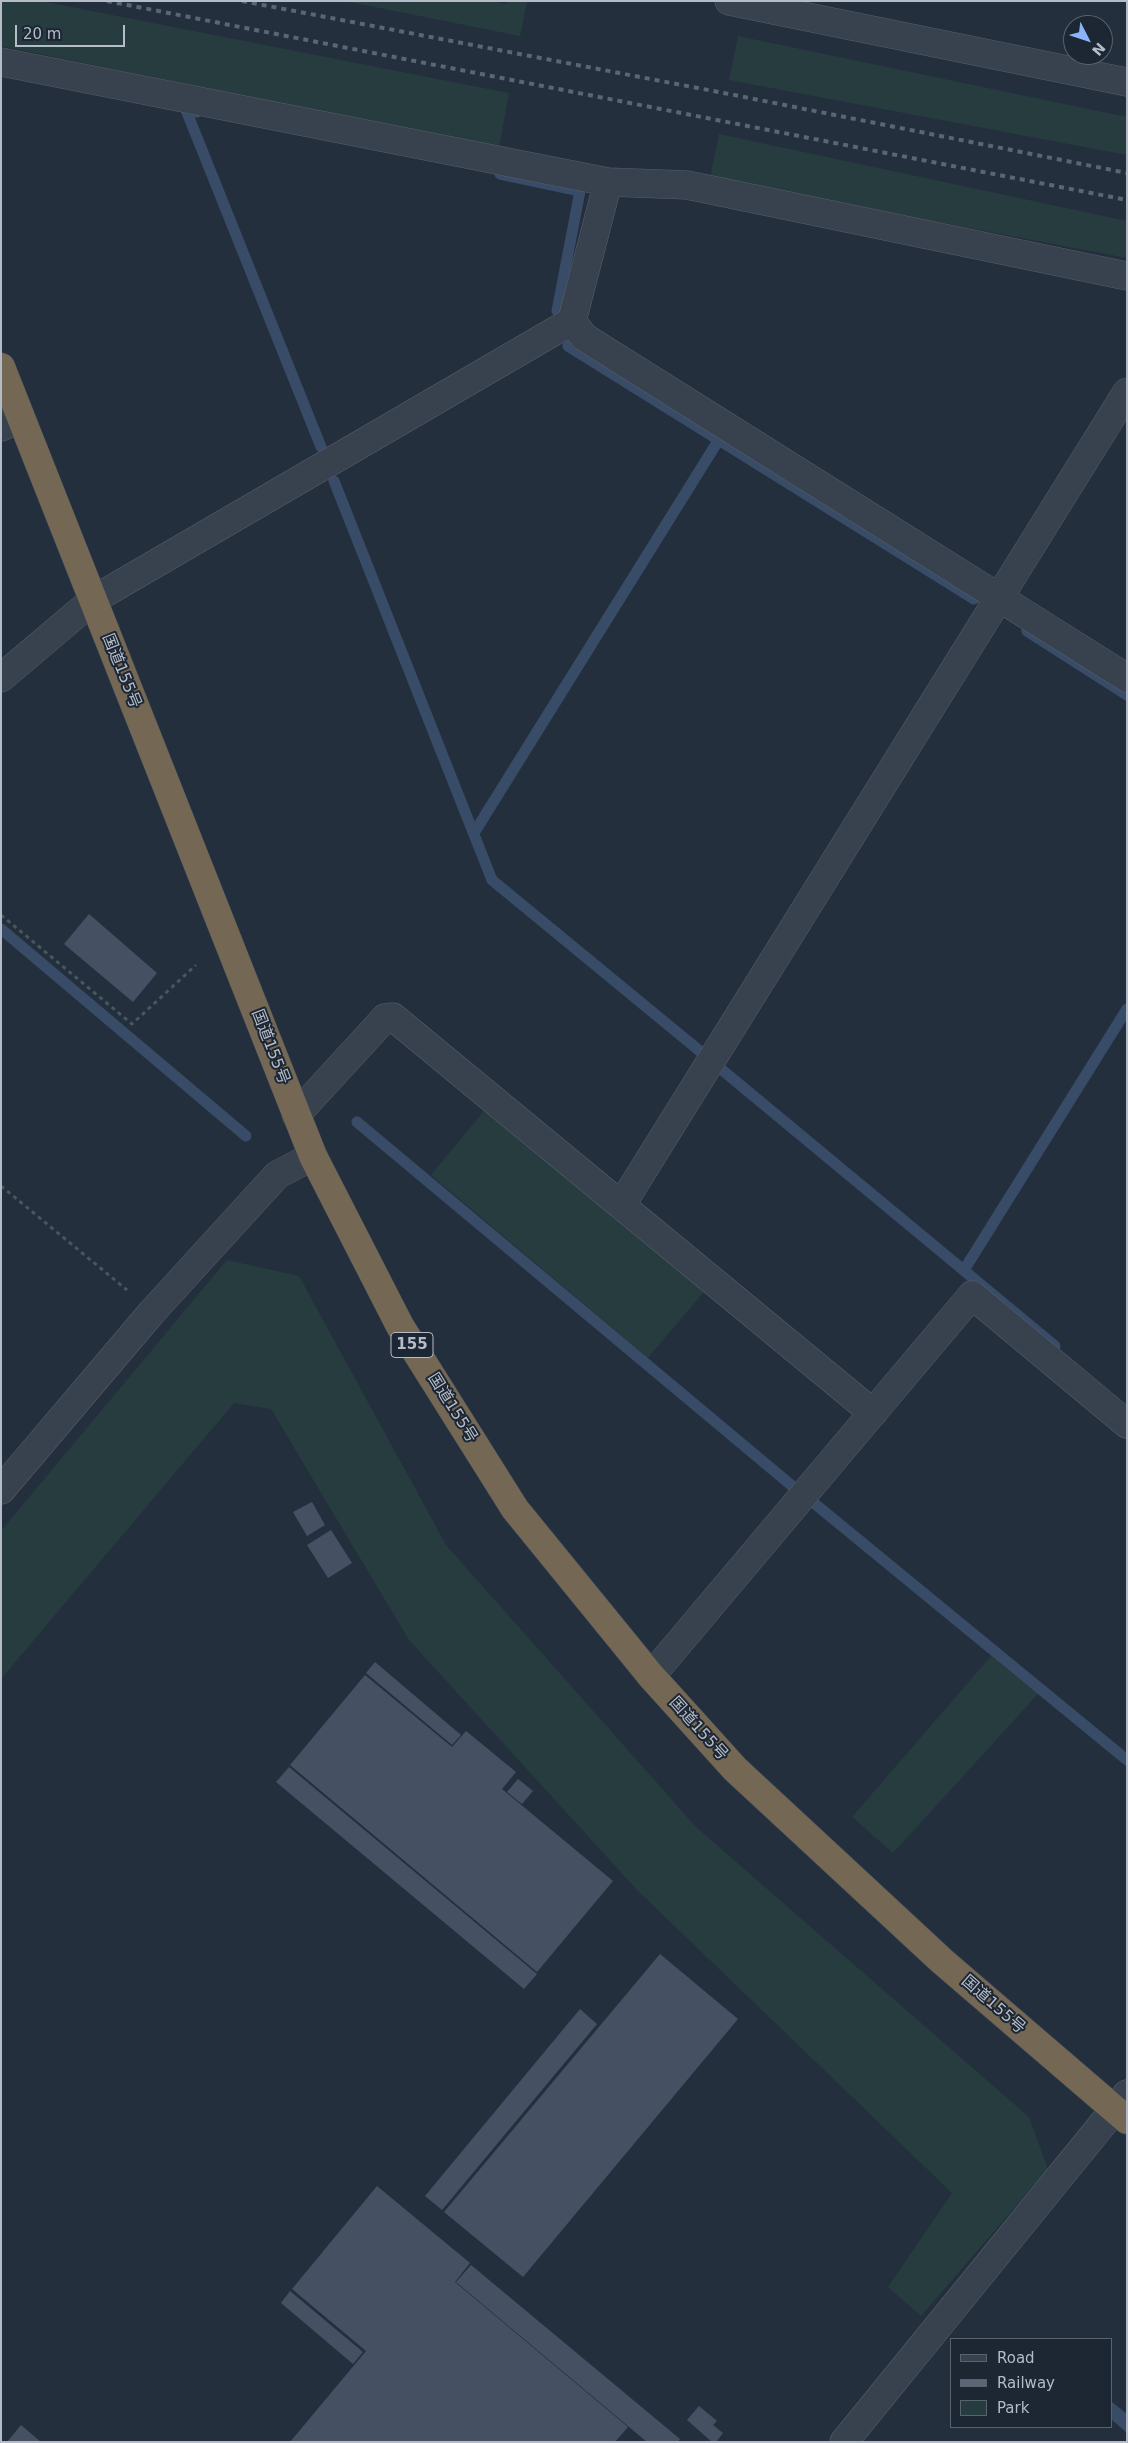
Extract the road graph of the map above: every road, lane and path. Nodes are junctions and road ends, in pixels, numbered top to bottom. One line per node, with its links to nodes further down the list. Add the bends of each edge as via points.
1 (742, 2): 3 (street)
2 (1, 62): 4 (street)
3 (1127, 82)
4 (608, 182): 5 (street, via 687,185); 6 (street)
5 (1127, 276)
6 (572, 321): 10 (street, via 584,337); 11 (street)
7 (1, 368): 9 (highway, 国道155号 / 155)
8 (1127, 392): 10 (street)
9 (11, 423): 11 (highway, 国道155号 / 155)
10 (997, 597): 13 (street); 19 (street)
11 (92, 600): 12 (street); 16 (highway, 国道155号 / 155, via 168,785)
12 (1, 678)
13 (1127, 678)
14 (1, 915): 15 (path, via 132,1024)
15 (196, 965)
16 (296, 1115): 17 (highway, 国道155号 / 155); 19 (street, via 385,1018 392,1017)
17 (313, 1156): 20 (street, via 277,1175); 24 (highway, 国道155号 / 155, via 400,1326 515,1509)
18 (1, 1186): 20 (path)
19 (622, 1204): 21 (street)
20 (152, 1312): 23 (street)
21 (873, 1413): 22 (street, via 972,1295); 24 (street)
22 (1127, 1424)
23 (1, 1490)
24 (651, 1676): 25 (highway, 国道155号 / 155, via 735,1769 942,1961)
25 (1122, 2108): 26 (street)
26 (844, 2442)

